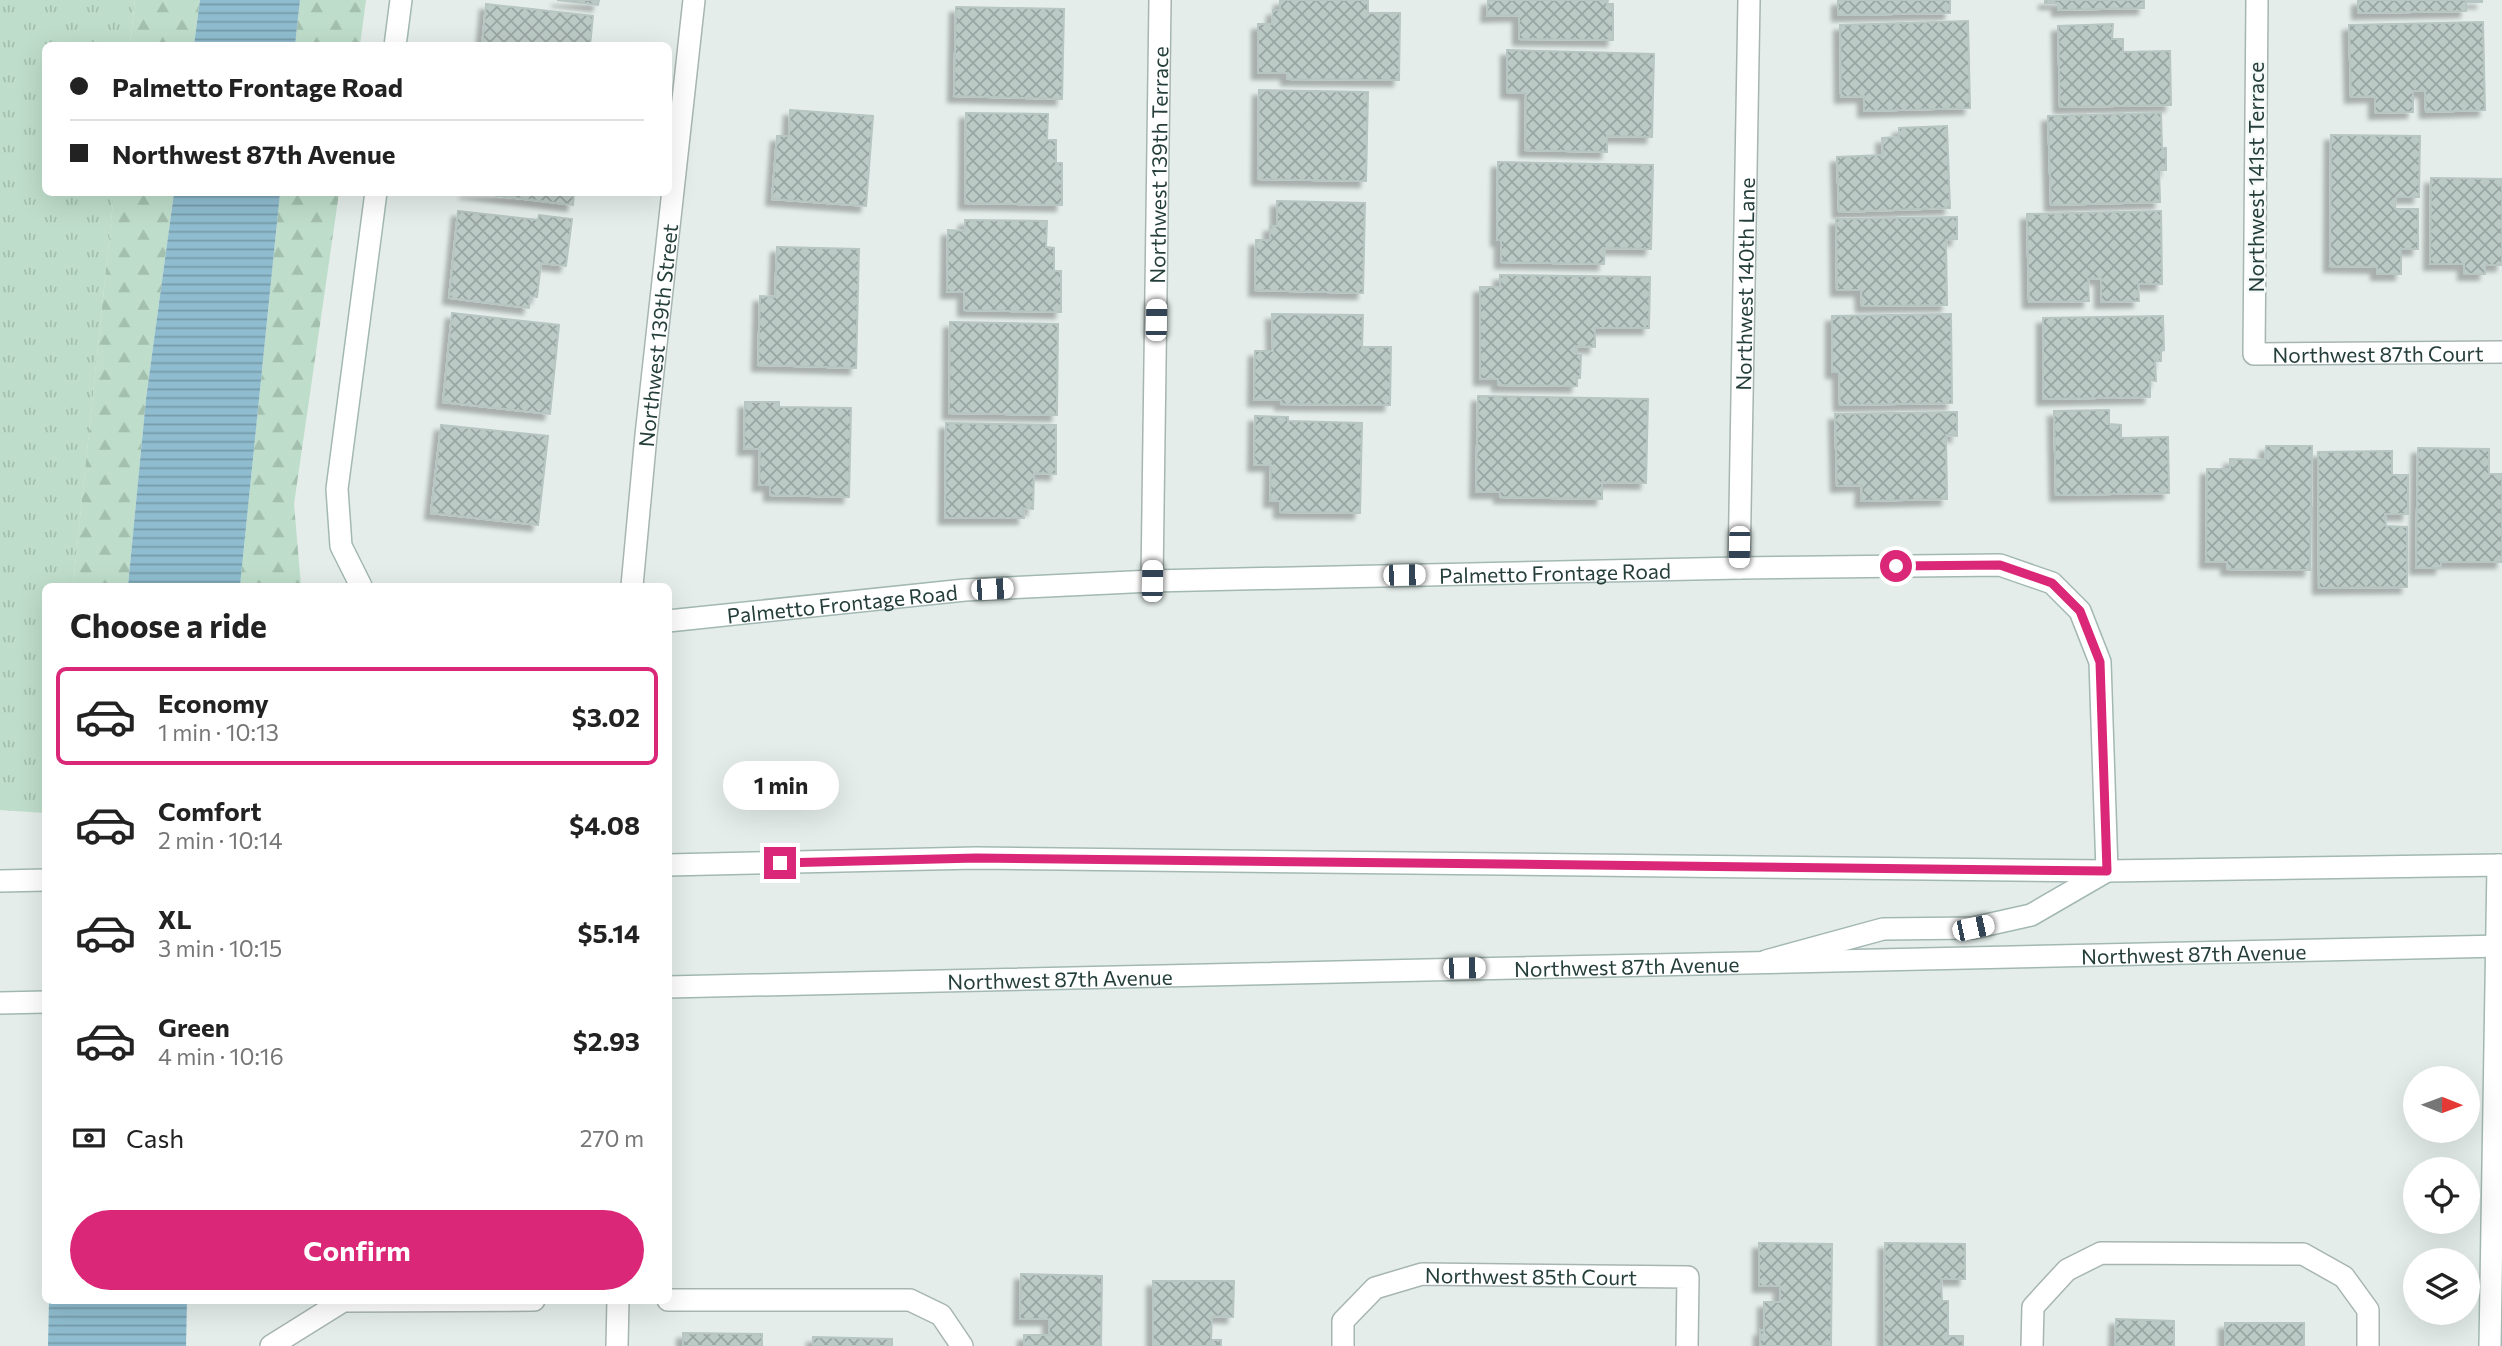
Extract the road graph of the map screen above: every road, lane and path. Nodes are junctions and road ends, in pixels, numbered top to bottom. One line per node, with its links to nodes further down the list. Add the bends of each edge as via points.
1 (401, 0): 6 (street)
2 (694, 0): 13 (street, Northwest 139th Street)
3 (1160, 0): 11 (street, Northwest 139th Terrace)
4 (1749, 0): 10 (street, Northwest 140th Lane)
5 (2257, 0): 9 (street, Northwest 141st Terrace)
6 (396, 42)
7 (375, 196): 12 (street, via 337,489 341,547)
8 (2502, 352): 9 (street, Northwest 87th Court)
9 (2254, 354)
10 (1739, 568): 11 (street, Palmetto Frontage Road); 17 (street, Palmetto Frontage Road, via 2000,565 2052,583 2080,611 2100,662)
11 (1152, 581): 14 (street, Palmetto Frontage Road, via 965,590)
12 (359, 583)
13 (632, 583)
14 (672, 621)
15 (672, 865): 17 (street, via 976,858)
16 (2500, 865): 17 (street); 20 (street)
17 (2107, 871): 21 (street, via 2031,915 1973,928 1883,929)
18 (42, 880): 19 (street)
19 (0, 881)
20 (2499, 946): 21 (street, Northwest 87th Avenue); 35 (street)
21 (1766, 961): 22 (street, Northwest 87th Avenue)
22 (672, 987)
23 (42, 1002): 24 (street)
24 (0, 1003)
25 (672, 1300): 30 (street, via 910,1300 941,1315)
26 (338, 1304): 28 (street)
27 (618, 1304): 29 (street)
28 (271, 1346)
29 (617, 1346)
30 (962, 1346)
31 (1343, 1346): 32 (street, Northwest 85th Court, via 1343,1321 1375,1288 1422,1274 1688,1277)
32 (1687, 1346)
33 (2032, 1346): 34 (street, via 2033,1307 2067,1270 2101,1253 2303,1254 2344,1278 2368,1310)
34 (2368, 1346)
35 (2490, 1346)

